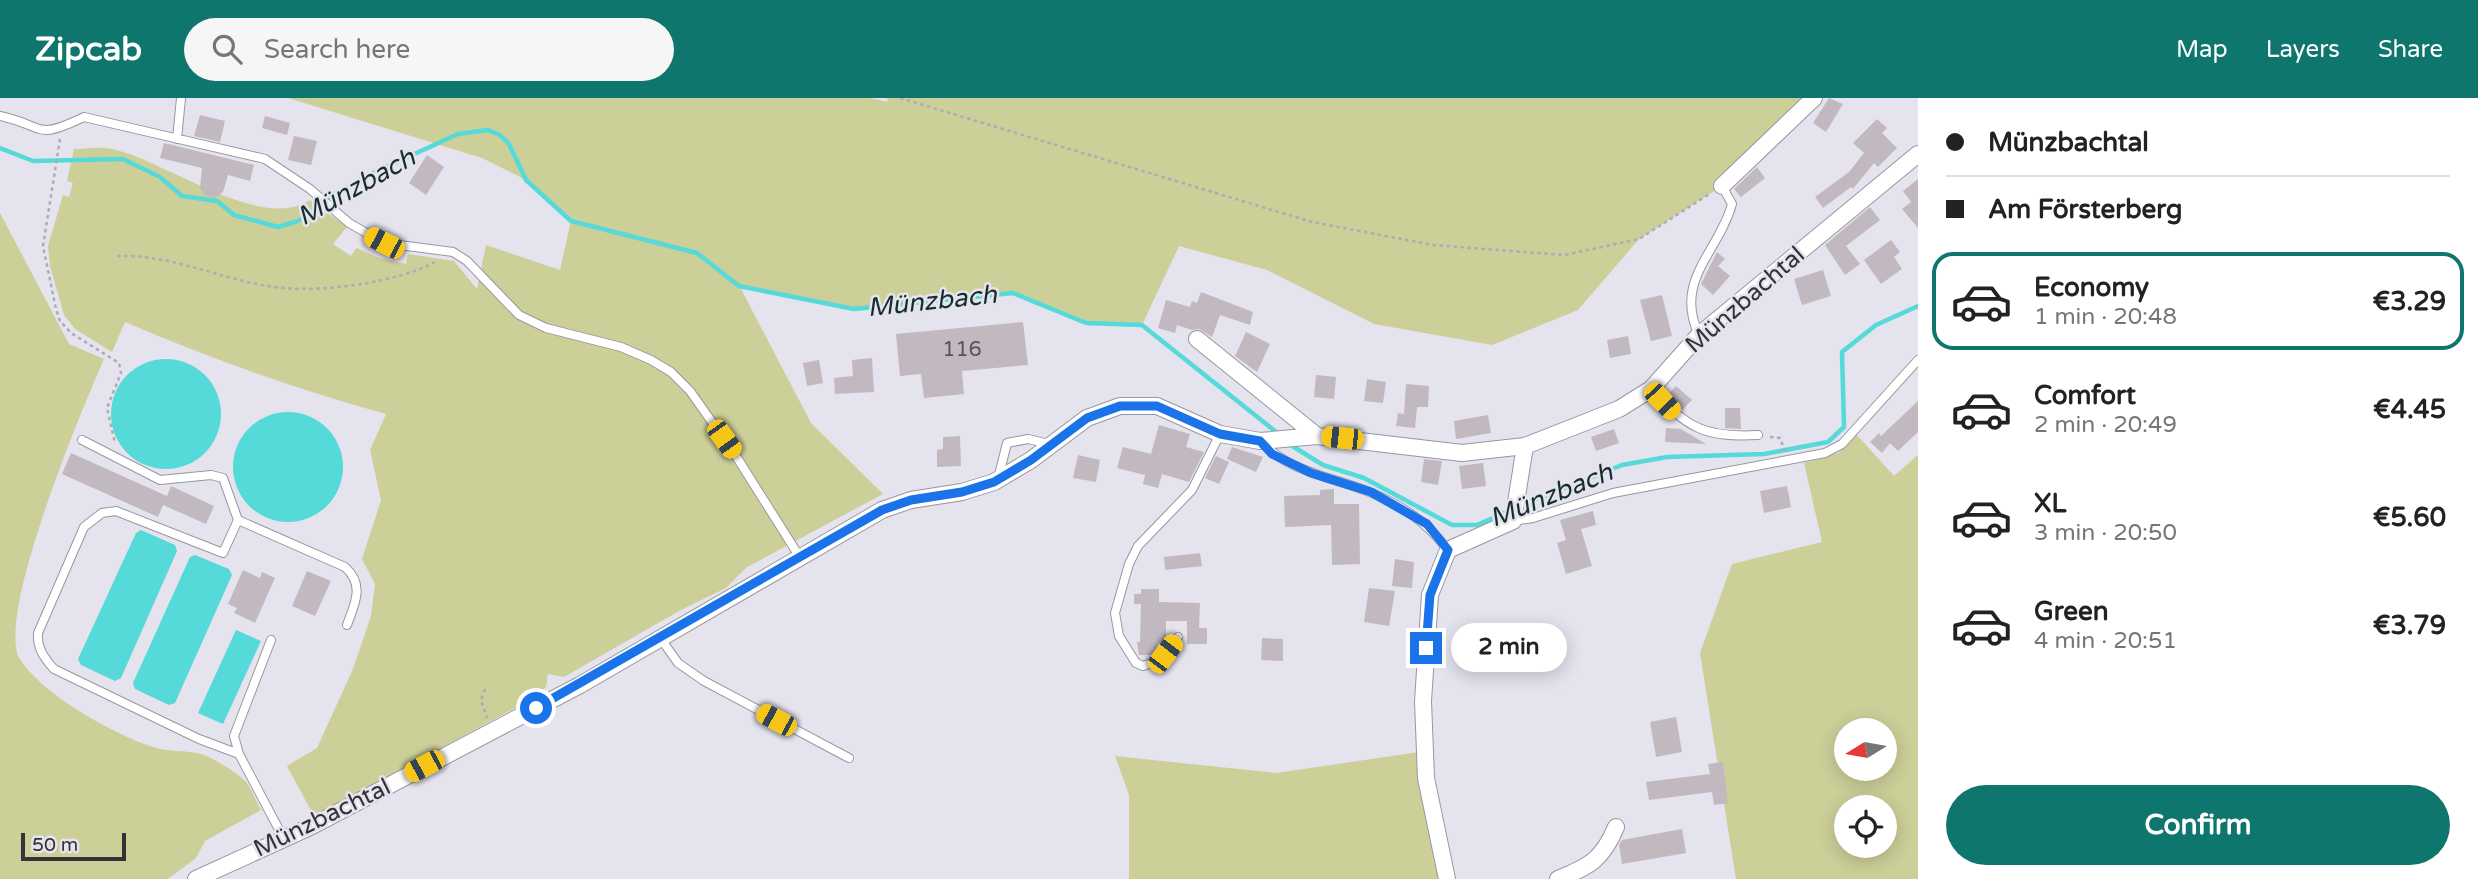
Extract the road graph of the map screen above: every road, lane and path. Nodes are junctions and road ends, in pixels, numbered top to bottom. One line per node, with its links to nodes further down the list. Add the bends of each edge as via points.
1 (181, 98): 5 (lane)
2 (900, 98): 8 (path, via 1312,222 1433,245 1564,255 1639,239)
3 (1814, 98): 8 (street)
4 (0, 116): 5 (lane, via 41,131 57,130 84,117)
5 (177, 139): 9 (lane, via 265,159 356,228 384,243)
6 (59, 146): 23 (path, via 43,246 45,266 60,321 119,363 121,373 107,408)
7 (1918, 154): 11 (street, Münzbachtal)
8 (1722, 186): 11 (lane, via 1732,204 1727,222 1698,272 1690,299)
9 (453, 251): 10 (path, via 418,271 363,284 284,288 162,258); 28 (lane, via 519,315 546,328 621,347 670,372 690,391 736,456)
10 (117, 256)
11 (1699, 335): 14 (street, Münzbachtal)
12 (1197, 339): 17 (street)
13 (1918, 360): 25 (lane, via 1842,444 1825,453 1613,493 1533,519)
14 (1651, 389): 16 (lane, via 1680,418 1701,431 1727,437); 22 (street, Münzbachtal, via 1619,409)
15 (1220, 434): 19 (street, Münzbachtal); 21 (street, Münzbachtal, via 1157,406 1120,406 1087,418); 30 (lane, via 1192,490 1138,546 1115,613 1119,636 1136,663 1143,666 1158,661)
16 (1758, 435): 20 (path, via 1780,438)
17 (1317, 436): 19 (street, Münzbachtal); 22 (street, Münzbachtal, via 1462,453)
18 (82, 440): 23 (lane)
19 (1266, 441): 27 (lane, via 1272,454 1402,508 1427,524)
20 (1784, 443)
21 (1052, 444): 24 (street, Münzbachtal); 24 (lane, via 1028,439 1007,443)
22 (1525, 446): 25 (street)
23 (116, 457): 26 (lane, via 160,480 223,478)
24 (998, 480): 28 (street, Münzbachtal, via 882,510)
25 (1513, 517): 27 (street)
26 (238, 520): 29 (lane, via 356,577 358,592); 35 (lane, via 223,553 131,514 116,511 91,520 38,633 38,643 54,669)
27 (1448, 550): 40 (street, via 1430,595 1423,701 1426,778)
28 (799, 556): 31 (street, Münzbachtal)
29 (347, 625)
30 (1178, 637)
31 (661, 639): 34 (street, Münzbachtal); 36 (lane, via 678,663 704,681)
32 (271, 640): 35 (lane, via 238,721 234,736)
33 (485, 689): 34 (path, via 481,700)
34 (492, 731): 38 (street, Münzbachtal)
35 (239, 754): 38 (lane)
36 (849, 758)
37 (1615, 827): 41 (street, via 1607,849 1585,869)
38 (284, 839): 39 (street, Münzbachtal)
39 (196, 879)
40 (1447, 879)
41 (1558, 879)

